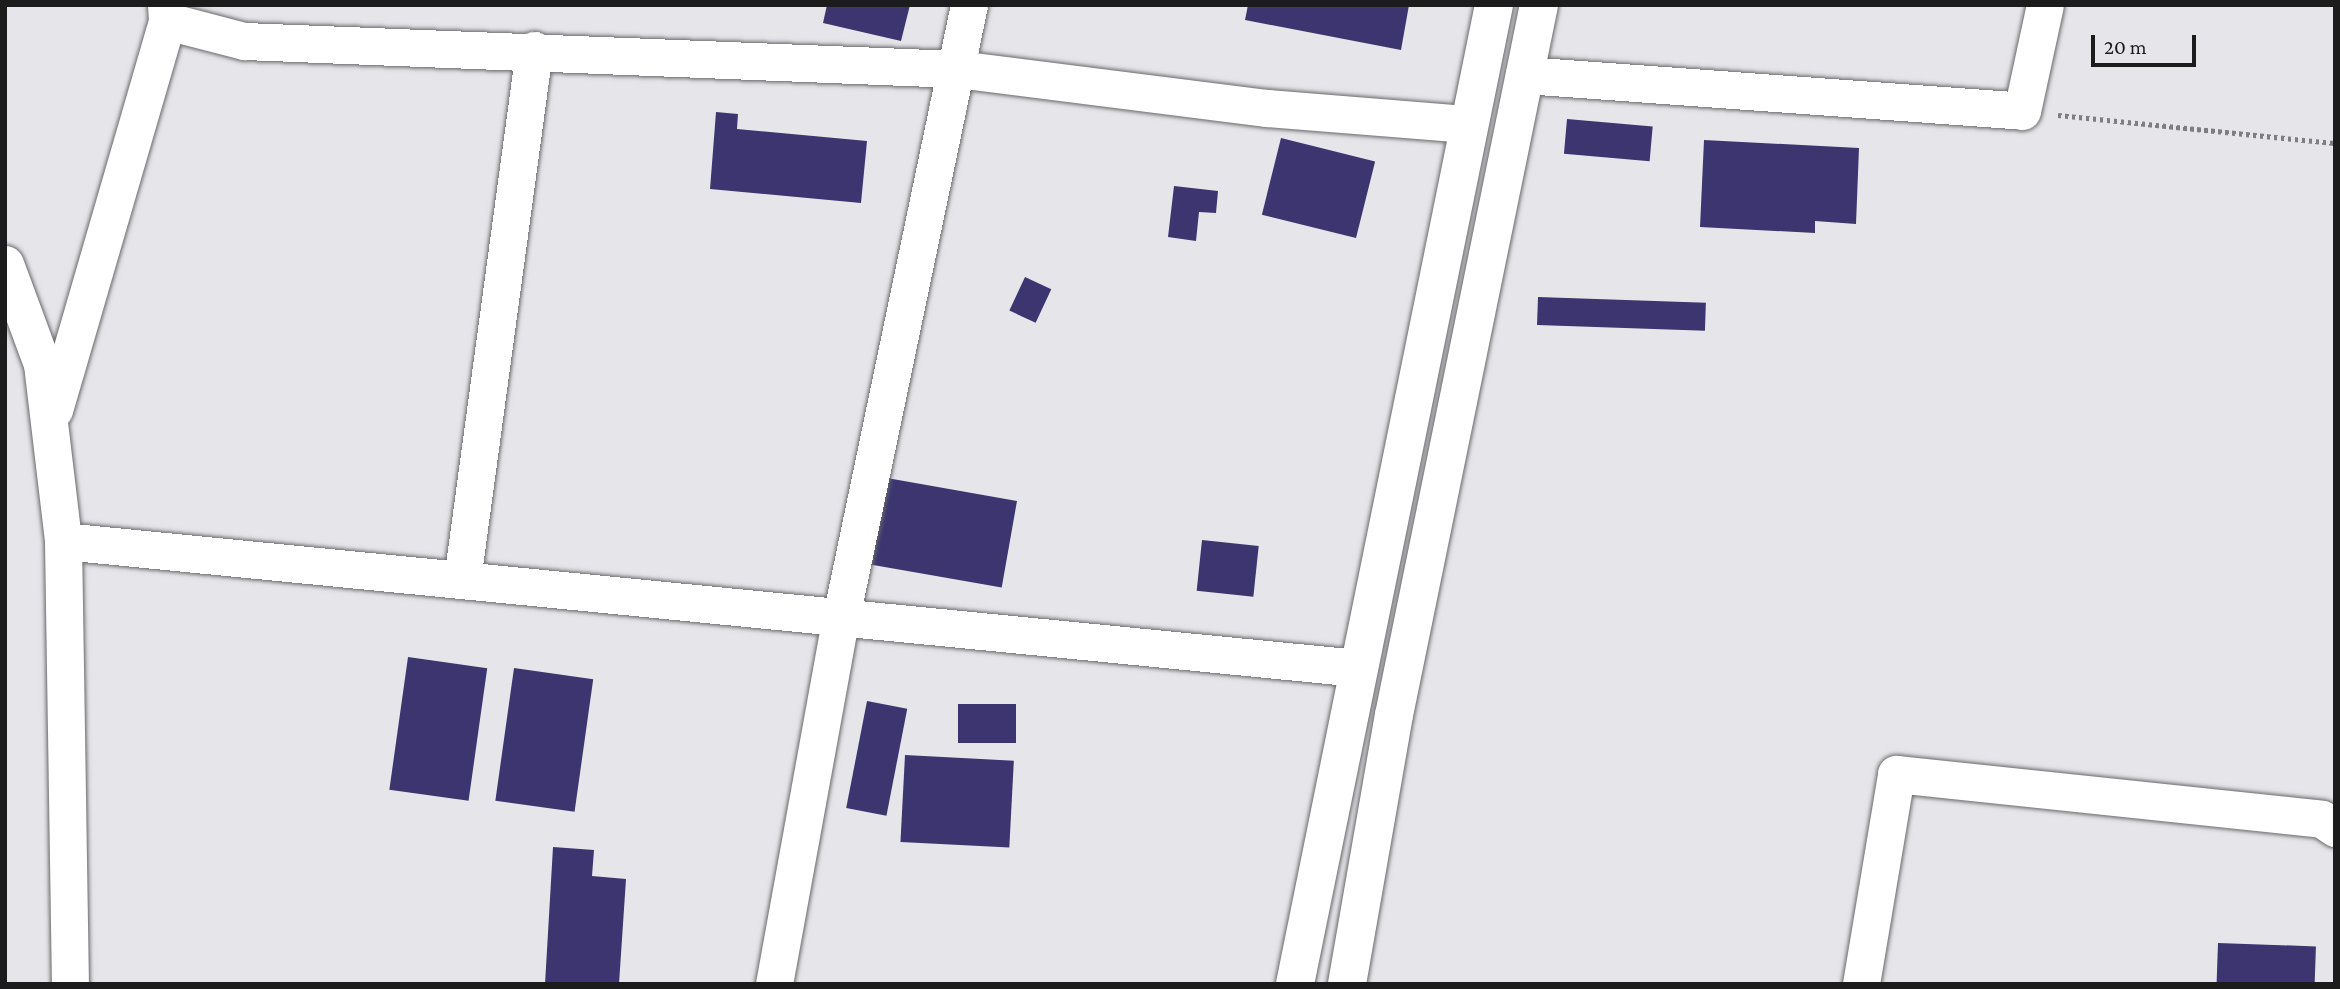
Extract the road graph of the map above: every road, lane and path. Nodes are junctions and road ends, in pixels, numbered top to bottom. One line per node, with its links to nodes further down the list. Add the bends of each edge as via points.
1 (969, 5): 7 (street)
2 (1494, 5): 10 (street)
3 (1539, 5): 8 (street)
4 (2045, 5): 9 (street)
5 (166, 13): 6 (street, via 244,41); 13 (street)
6 (534, 50): 7 (street); 15 (street)
7 (957, 69): 10 (street, via 1267,108); 16 (street)
8 (1524, 75): 9 (street); 22 (street, via 1394,715)
9 (2022, 111): 11 (path)
10 (1468, 124): 17 (street)
11 (2335, 143)
12 (5, 264): 13 (street, via 42,364)
13 (49, 428): 14 (street)
14 (63, 541): 15 (street); 19 (street)
15 (462, 580): 16 (street)
16 (841, 617): 17 (street); 20 (street)
17 (1359, 668): 21 (street)
18 (2335, 828): 23 (street, via 2322,819 1896,774)
19 (70, 984)
20 (774, 984)
21 (1295, 984)
22 (1347, 984)
23 (1861, 984)

